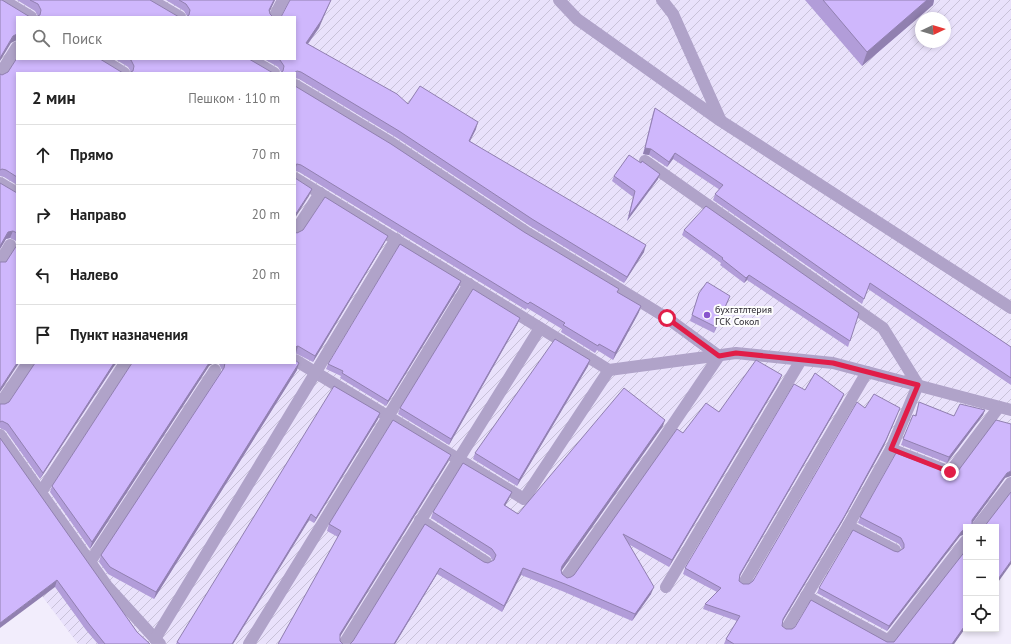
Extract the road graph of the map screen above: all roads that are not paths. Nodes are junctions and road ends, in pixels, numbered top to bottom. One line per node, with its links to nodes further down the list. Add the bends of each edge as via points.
1 (3, 0): 6 (street)
2 (151, 0): 7 (street)
3 (283, 0): 8 (street)
4 (559, 0): 16 (street, via 578,19)
5 (662, 0): 16 (street, via 673,14)
6 (29, 16)
7 (178, 16)
8 (275, 16)
9 (16, 49): 14 (street)
10 (253, 60): 13 (street)
11 (104, 65): 12 (street)
12 (122, 72)
13 (272, 72)
14 (0, 74)
15 (296, 86): 29 (street, via 393,144 526,232 667,318)
16 (721, 121): 27 (street)
17 (645, 161): 38 (street, via 883,328)
18 (296, 179): 21 (street)
19 (0, 183): 20 (street)
20 (16, 192)
21 (320, 193): 22 (street); 23 (street)
22 (296, 230)
23 (396, 239): 26 (street); 37 (street)
24 (10, 245): 25 (street)
25 (0, 262)
26 (469, 284): 28 (street); 41 (street)
27 (1011, 308)
28 (540, 328): 35 (street); 44 (street)
29 (719, 356): 30 (street, via 736,353); 35 (street); 54 (street)
30 (801, 360): 36 (street, via 833,363); 56 (street)
31 (296, 361): 37 (street)
32 (27, 364): 39 (street)
33 (124, 364): 46 (street)
34 (215, 370): 52 (street)
35 (609, 370): 44 (street, via 524,499)
36 (867, 372): 38 (street); 55 (street)
37 (316, 373): 41 (street); 59 (street)
38 (918, 385): 40 (street); 43 (street)
39 (0, 404)
40 (1005, 408): 43 (street, via 950,472)
41 (388, 416): 44 (street); 60 (street)
42 (0, 435): 46 (street)
43 (891, 449): 49 (street)
44 (458, 458): 47 (street)
45 (1011, 483): 48 (street)
46 (41, 492): 52 (street)
47 (420, 520): 53 (street); 61 (street)
48 (979, 524)
49 (848, 526): 51 (street); 57 (street)
50 (963, 545): 57 (street, via 889,641)
51 (895, 550)
52 (90, 562): 59 (street, via 107,586)
53 (486, 562)
54 (566, 577)
55 (744, 583)
56 (666, 587)
57 (806, 596): 58 (street)
58 (787, 628)
59 (157, 641)
60 (249, 644)
61 (344, 644)

